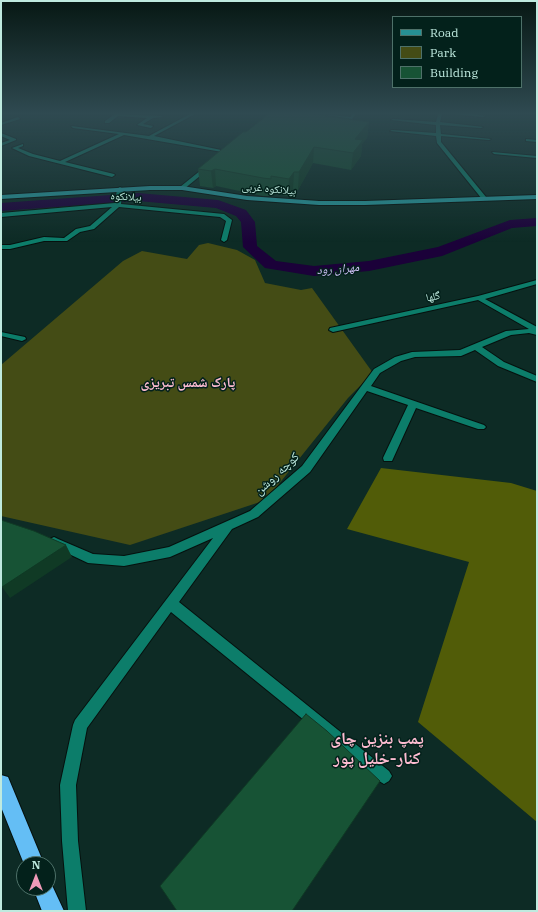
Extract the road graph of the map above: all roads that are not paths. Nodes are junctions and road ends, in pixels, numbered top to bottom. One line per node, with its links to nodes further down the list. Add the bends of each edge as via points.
1 (38, 157): 4 (street)
2 (73, 157): 4 (street)
3 (451, 157): 11 (street)
4 (61, 162): 6 (street)
5 (212, 163): 7 (street)
6 (112, 175)
7 (182, 188): 8 (street, بیلانکوه غربی); 11 (street, بیلانکوه غربی, via 248,198 319,203)
8 (120, 189): 9 (street, بیلانکوه غربی); 12 (street)
9 (1, 197)
10 (537, 197): 11 (street, بیلانکوه غربی)
11 (484, 198)
12 (118, 205): 13 (street, بیلانکوه); 14 (street, بیلانکوه, via 222,215 229,220); 15 (street, via 92,228 78,230 65,240 44,239)
13 (1, 215)
14 (224, 240)
15 (1, 247)
16 (537, 282): 17 (street, گلها)
17 (478, 298): 18 (street, گلها); 19 (street)
18 (333, 330)
19 (537, 330)
20 (537, 333): 23 (street, کوچه روشن, via 509,333)
21 (1, 334): 22 (street)
22 (22, 340)
23 (476, 347): 24 (street, via 501,364); 25 (street, کوچه روشن, via 461,353 415,354 398,359 377,371)
24 (537, 380)
25 (366, 387): 26 (street); 29 (street, کوچه روشن, via 306,469 254,514)
26 (413, 403): 27 (street); 28 (street)
27 (481, 427)
28 (388, 458)
29 (230, 524): 30 (street, کوچه روشن, via 170,552 124,561 92,559); 31 (street)
30 (42, 537)
31 (170, 604): 32 (street); 37 (street, via 80,725 68,785)
32 (384, 776)
33 (1, 784): 34 (highway)
34 (31, 856)
35 (47, 896): 36 (highway)
36 (53, 911)
37 (77, 911)

